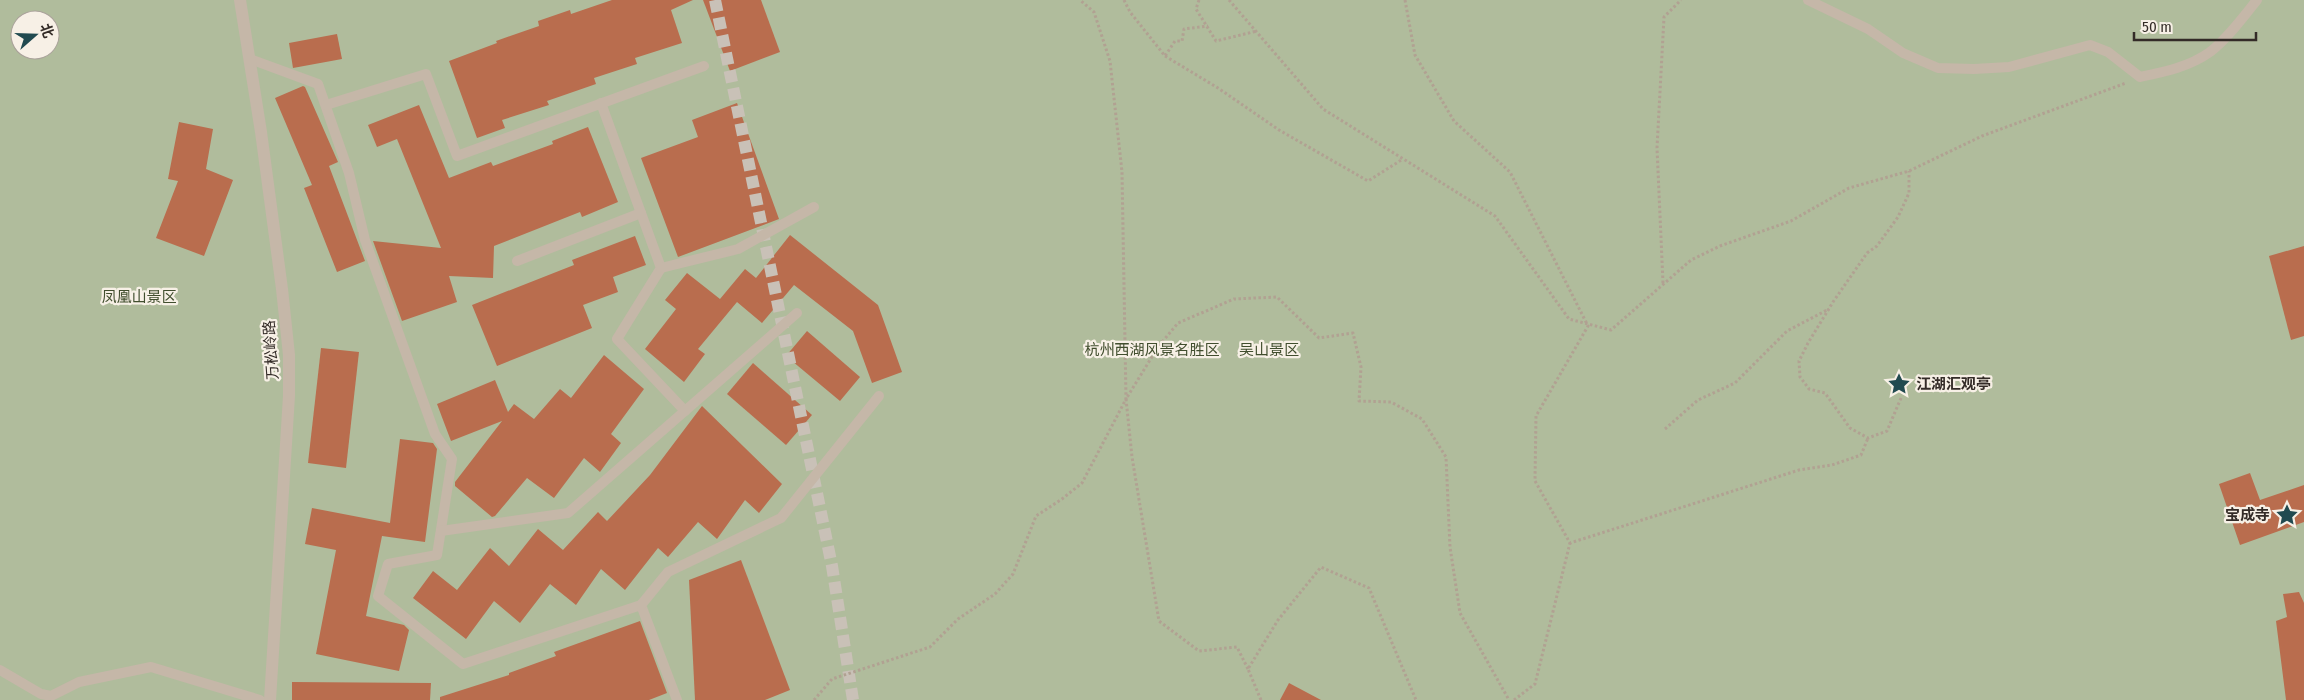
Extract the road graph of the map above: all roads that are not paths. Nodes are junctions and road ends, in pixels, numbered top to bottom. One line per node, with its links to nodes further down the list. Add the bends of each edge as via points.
1 (240, 0): 4 (street, 万松岭路)
2 (1808, 0): 3 (lane, via 1868,29 1903,53 1938,68 2009,66 2090,46 2108,52 2140,77 2168,71 2210,52)
3 (2257, 0)
4 (250, 59): 7 (lane, via 318,84); 19 (street, 万松岭路, via 289,355 289,405)
5 (704, 66): 6 (lane)
6 (601, 103): 7 (lane, via 457,156 426,74); 9 (lane)
7 (326, 105): 15 (lane, via 349,173 368,250 435,434 452,459)
8 (814, 207): 11 (lane, via 738,249)
9 (640, 213): 10 (lane); 11 (lane)
10 (517, 261)
11 (660, 268): 14 (lane, via 617,339)
12 (797, 313): 14 (lane)
13 (879, 396): 16 (lane, via 781,518 668,572)
14 (685, 411): 15 (lane, via 568,513)
15 (441, 531): 16 (lane, via 437,554 388,564 378,596 463,664)
16 (641, 605): 20 (lane)
17 (0, 670): 18 (lane, via 51,696 79,682 151,667)
18 (260, 700)
19 (270, 700)
20 (677, 700)

